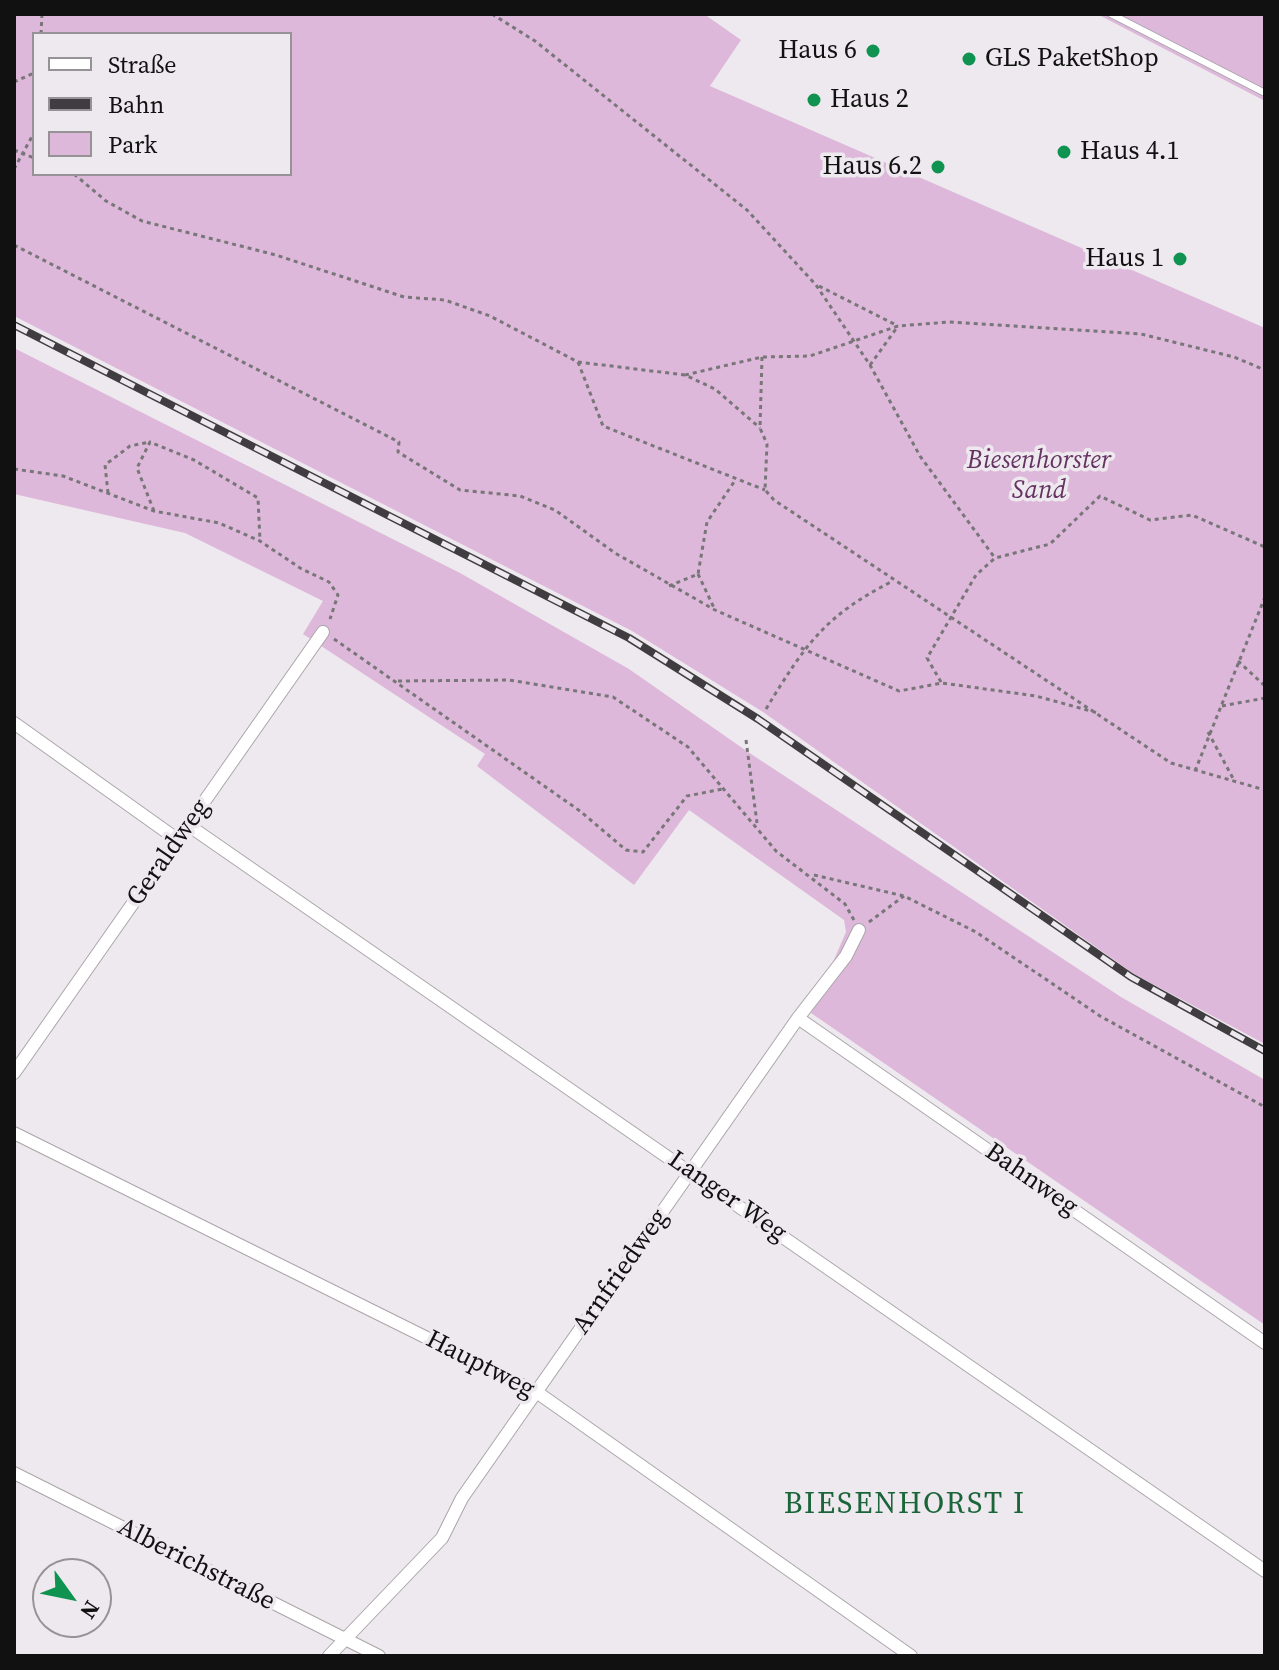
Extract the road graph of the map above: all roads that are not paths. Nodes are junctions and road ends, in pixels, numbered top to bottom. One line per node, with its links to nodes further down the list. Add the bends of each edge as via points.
1 (1111, 14): 2 (lane)
2 (1265, 93)
3 (326, 628): 5 (street, Geraldweg)
4 (14, 723): 6 (street)
5 (188, 825): 6 (street, Geraldweg); 11 (street, Langer Weg)
6 (178, 840): 9 (street, Geraldweg)
7 (859, 930): 8 (street, Arnfriedweg, via 846,956)
8 (798, 1018): 11 (street, Arnfriedweg); 12 (street, Bahnweg)
9 (14, 1073)
10 (14, 1133): 13 (street, Hauptweg)
11 (691, 1172): 13 (street, Arnfriedweg); 15 (street, Langer Weg)
12 (1265, 1343)
13 (538, 1393): 16 (street, Arnfriedweg, via 462,1498 442,1538); 19 (street, Hauptweg)
14 (14, 1473): 16 (street, Alberichstraße)
15 (1265, 1571)
16 (344, 1640): 17 (street, Arnfriedweg); 18 (street, Alberichstraße)
17 (329, 1656)
18 (379, 1656)
19 (911, 1656)

